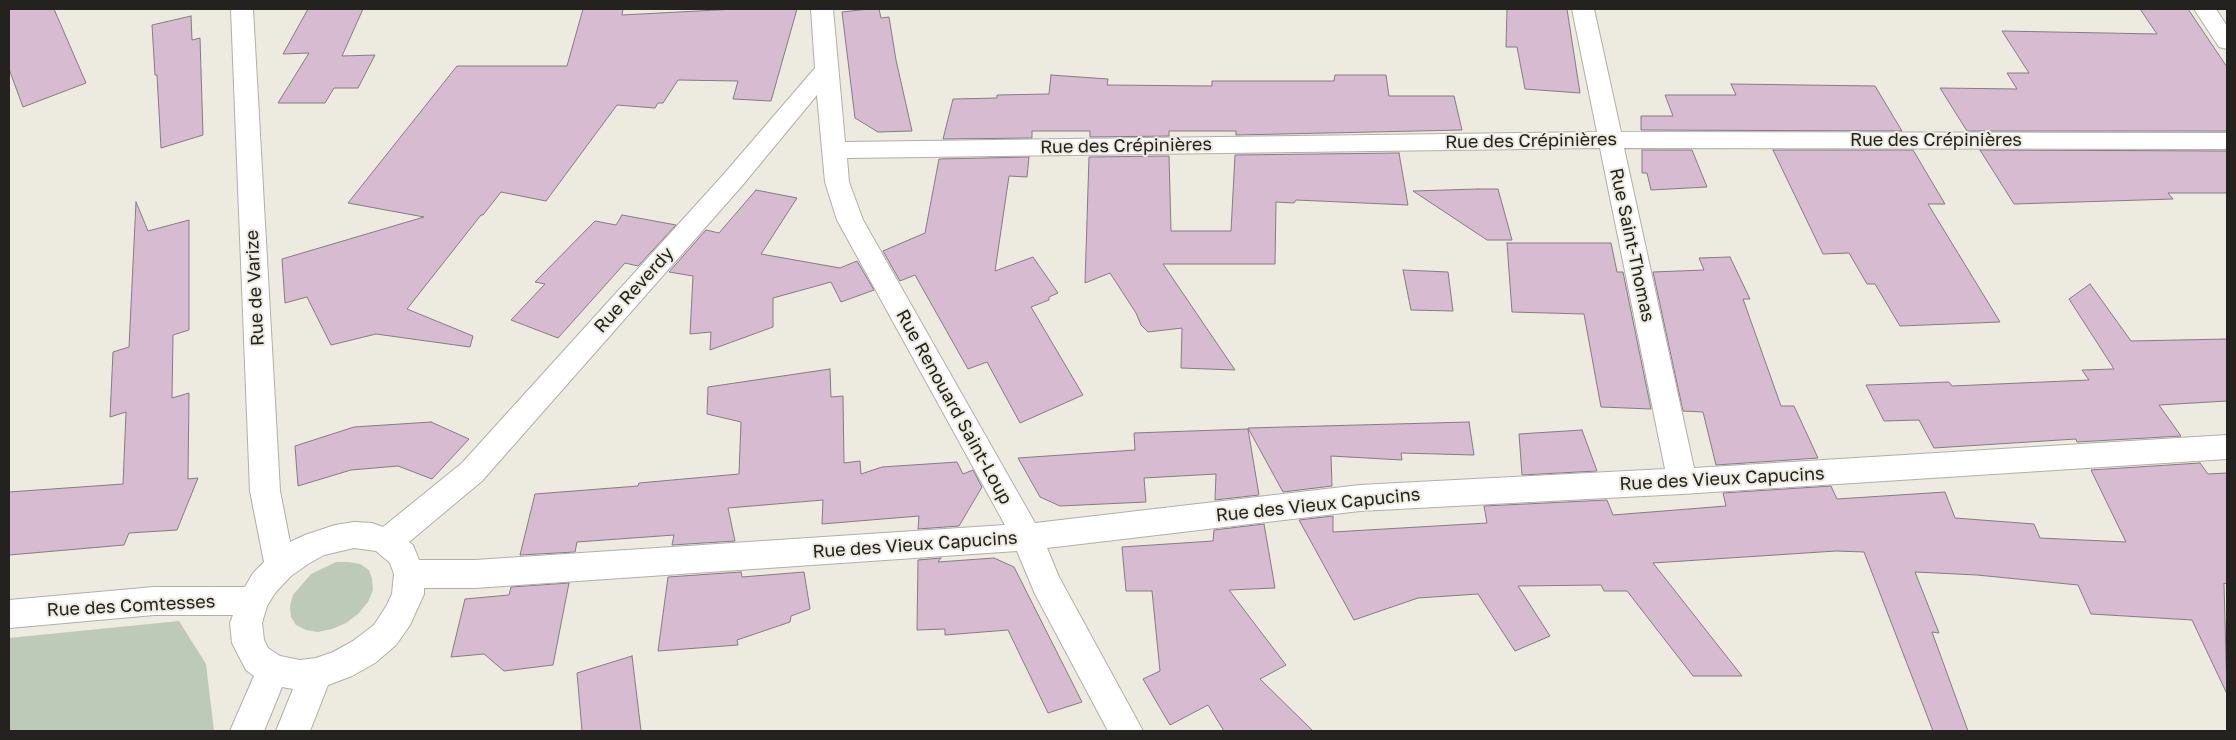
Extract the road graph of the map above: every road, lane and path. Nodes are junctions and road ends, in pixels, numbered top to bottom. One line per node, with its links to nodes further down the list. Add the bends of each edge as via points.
1 (242, 9): 14 (street, Rue de Varize, via 265,491)
2 (822, 9): 6 (street)
3 (1583, 9): 7 (street, Rue Saint-Thomas)
4 (2205, 9): 5 (street)
5 (2227, 42)
6 (826, 69): 9 (street, Rue Renouard Saint-Loup); 13 (street, Rue Reverdy, via 732,181 472,472)
7 (1610, 140): 8 (street, Rue des Crépinières); 9 (street, Rue des Crépinières); 11 (street, Rue Saint-Thomas)
8 (2227, 141)
9 (835, 150): 12 (street, Rue Renouard Saint-Loup, via 838,182 850,220)
10 (2227, 447): 11 (street, Rue des Vieux Capucins)
11 (1682, 481): 12 (street, Rue des Vieux Capucins, via 1360,498)
12 (1027, 537): 15 (street, Rue des Vieux Capucins, via 475,574); 22 (street, Rue Renouard Saint-Loup, via 1046,584)
13 (387, 542): 14 (street, via 372,536 335,538 303,550); 15 (street, via 402,555)
14 (280, 566): 16 (street)
15 (409, 574): 19 (street, via 408,594 400,614 385,635 341,665)
16 (253, 601): 17 (street, Rue des Comtesses, via 154,601); 18 (street, via 246,623 248,642 257,659)
17 (9, 614)
18 (273, 670): 19 (street, via 300,675); 20 (street)
19 (316, 673): 21 (street)
20 (247, 731)
21 (293, 731)
22 (1126, 731)

